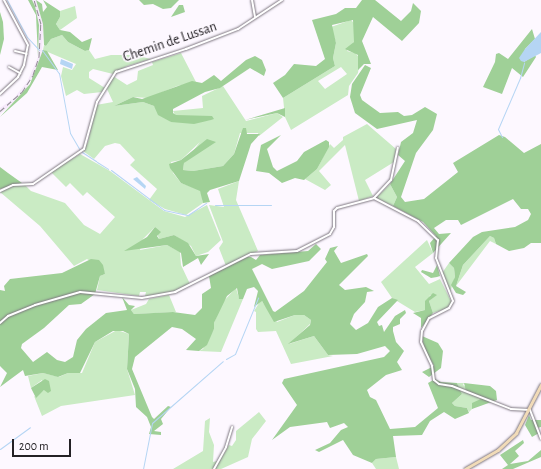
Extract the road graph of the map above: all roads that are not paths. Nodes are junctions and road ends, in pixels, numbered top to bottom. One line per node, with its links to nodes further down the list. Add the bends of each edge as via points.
1 (4, 0): 6 (street, via 28,43)
2 (252, 0): 4 (street)
3 (282, 0): 4 (street, Chemin de Lussan)
4 (255, 17): 11 (street, Chemin de Lussan, via 238,29 186,50 116,72 97,102 84,149 33,184 13,185)
5 (15, 51): 6 (street)
6 (27, 54): 8 (street)
7 (9, 67): 8 (street)
8 (20, 73): 9 (street, via 16,81)
9 (0, 94)
10 (398, 148): 12 (street, via 391,180)
11 (0, 191)
12 (374, 198): 13 (street, via 337,208 334,212 334,227 330,234 297,251 251,254 174,292 142,298 80,292 34,304 8,316); 15 (street, via 418,221 438,240 436,258 453,302 451,307 429,318 422,331 421,342 432,366 434,380 511,409)
13 (0, 323)
14 (541, 385): 15 (main road)
15 (530, 410): 17 (street); 19 (main road, via 520,429 508,442)
16 (232, 427): 18 (street, via 226,447)
17 (541, 439)
18 (214, 469)
19 (465, 469)

